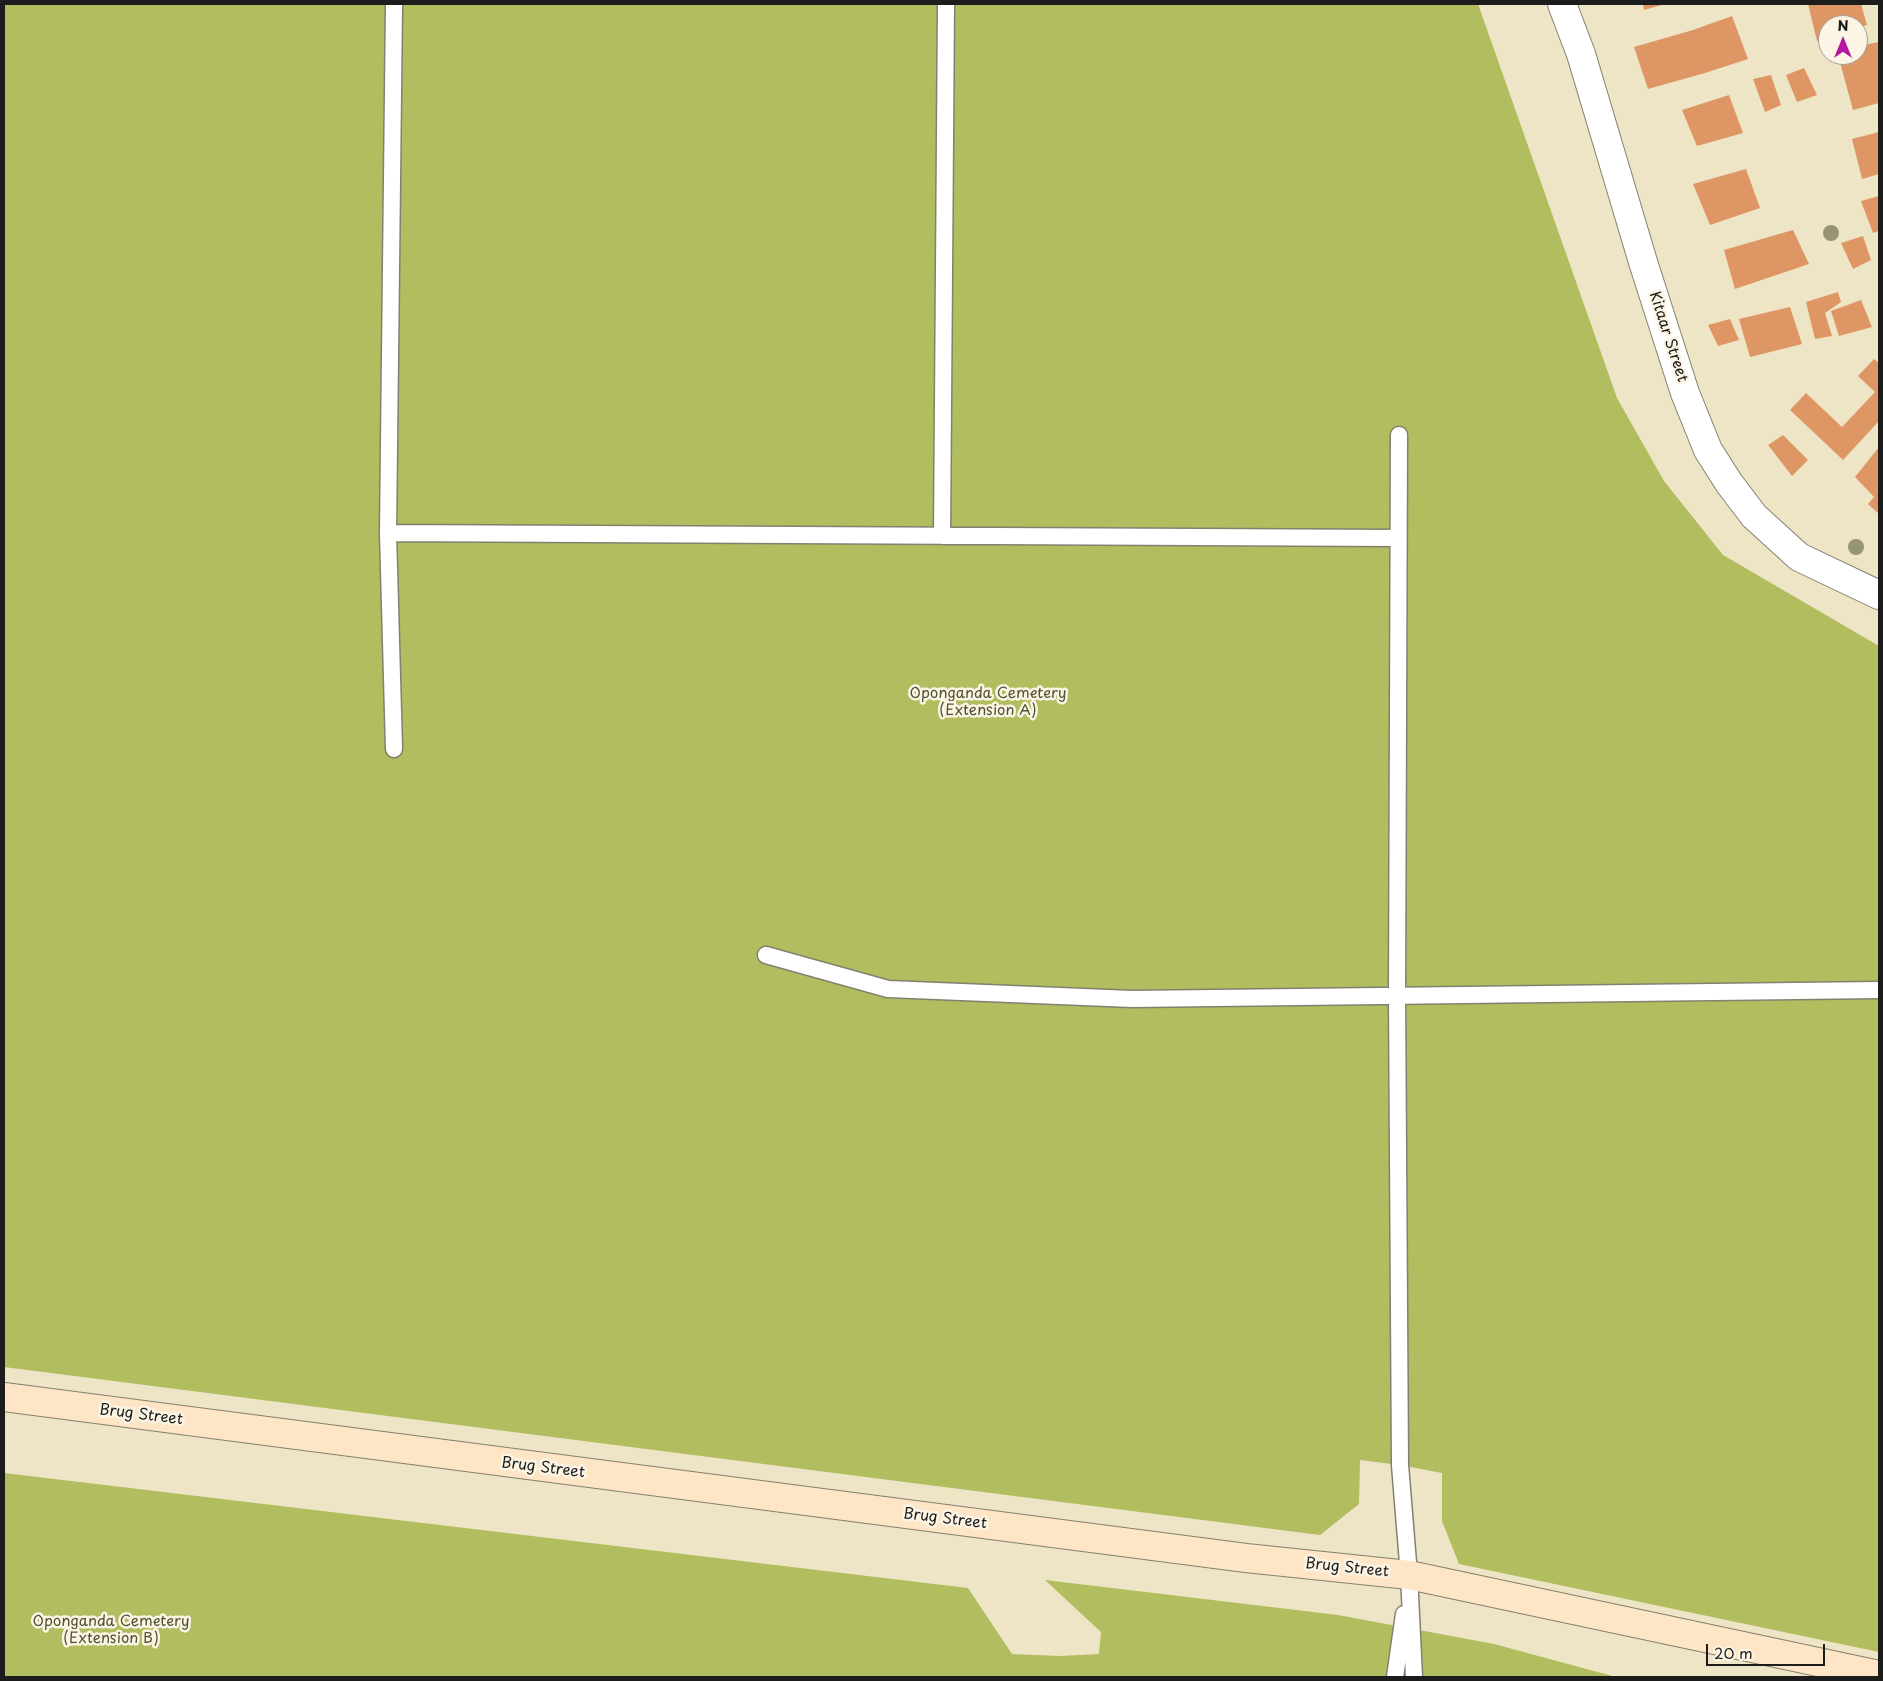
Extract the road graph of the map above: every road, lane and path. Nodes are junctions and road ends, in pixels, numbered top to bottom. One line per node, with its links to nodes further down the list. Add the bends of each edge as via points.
1 (394, 4): 5 (lane)
2 (946, 4): 6 (lane)
3 (1562, 4): 8 (street, Kitaar Street, via 1581,54 1685,393 1708,450 1754,516 1798,557)
4 (1399, 435): 7 (lane)
5 (388, 533): 6 (lane); 9 (lane)
6 (942, 536): 7 (lane)
7 (1398, 538): 12 (lane)
8 (1879, 594)
9 (394, 749)
10 (766, 955): 12 (lane, via 888,989 1132,999)
11 (1879, 990): 12 (lane)
12 (1397, 994): 14 (lane, via 1400,1465)
13 (4, 1397): 14 (street, Brug Street, via 1246,1558)
14 (1409, 1575): 15 (street, Brug Street); 16 (lane); 17 (lane)
15 (1879, 1675)
16 (1394, 1677)
17 (1414, 1677)

